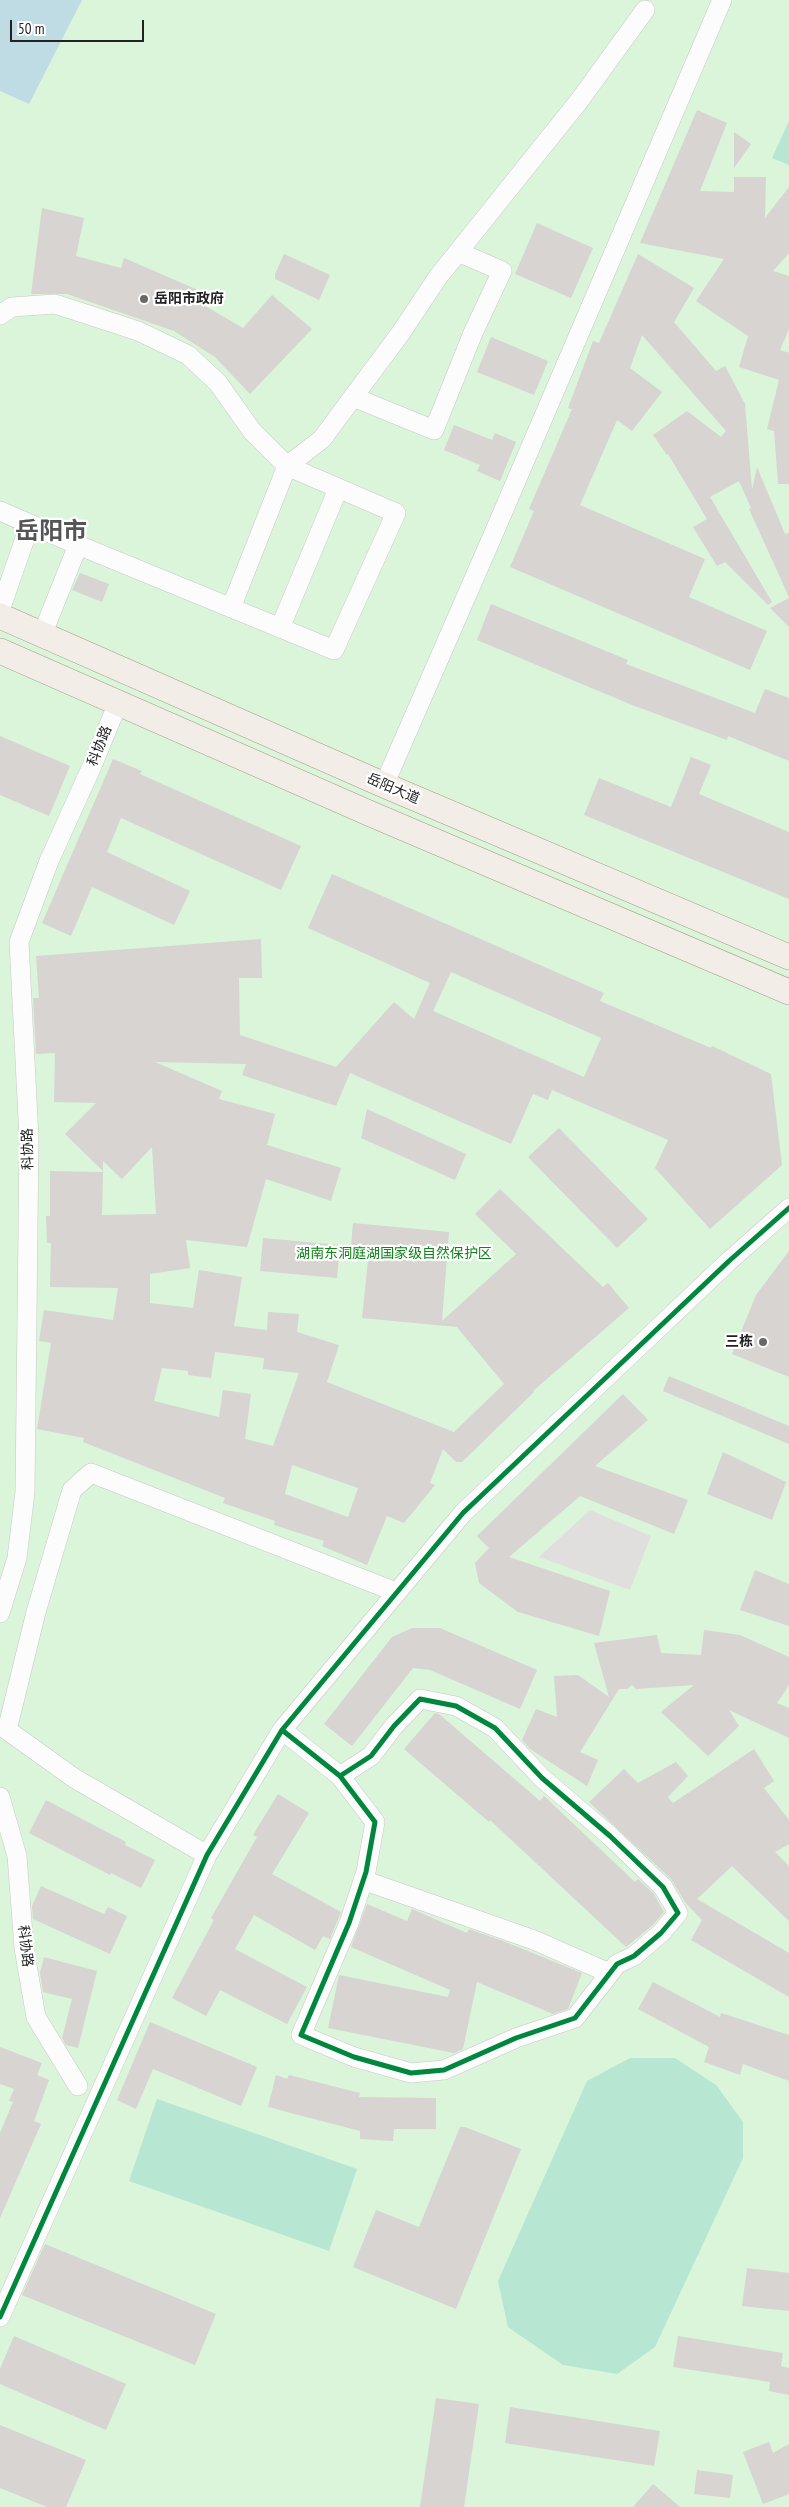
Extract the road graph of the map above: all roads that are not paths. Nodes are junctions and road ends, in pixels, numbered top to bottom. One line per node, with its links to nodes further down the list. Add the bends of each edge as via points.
1 (722, 0): 18 (street)
2 (645, 10): 3 (street, via 580,101)
3 (458, 252): 5 (street); 5 (street, via 502,271 434,430)
4 (0, 315): 6 (street, via 12,307 55,304 138,331 188,355 218,383 252,431)
5 (353, 397): 6 (street, via 322,438)
6 (287, 466): 7 (street); 11 (street)
7 (338, 488): 14 (street); 14 (street, via 396,513 334,650)
8 (0, 511): 9 (street)
9 (30, 524): 10 (street); 12 (street)
10 (78, 545): 11 (street); 15 (street)
11 (230, 608): 14 (street)
12 (0, 610)
13 (0, 616): 15 (main road, 岳阳大道)
14 (280, 628)
15 (42, 634): 18 (main road, 岳阳大道)
16 (0, 651): 17 (main road)
17 (118, 703): 20 (main road); 23 (street, 科协路, via 49,861 19,942 29,1139 25,1492 18,1558)
18 (384, 785): 19 (main road, 岳阳大道)
19 (789, 957)
20 (789, 992)
21 (789, 1208): 22 (street, via 462,1513)
22 (396, 1592): 24 (street); 27 (street, via 91,1473 72,1490 36,1612 7,1730 74,1778)
23 (0, 1612)
24 (282, 1730): 25 (street); 27 (street)
25 (340, 1776): 28 (street, via 375,1822); 29 (street, via 371,1756 420,1698 456,1706 495,1728 542,1778 610,1836 662,1887 678,1913 660,1933)
26 (0, 1797): 30 (street, 科协路, via 16,1856 24,1948 36,2017)
27 (207, 1854): 31 (street)
28 (363, 1880): 29 (street, via 534,1940); 29 (street, via 349,1923 301,2035 354,2057 411,2073 444,2070 516,2038 575,2018)
29 (609, 1973)
30 (78, 2086)
31 (0, 2317)

